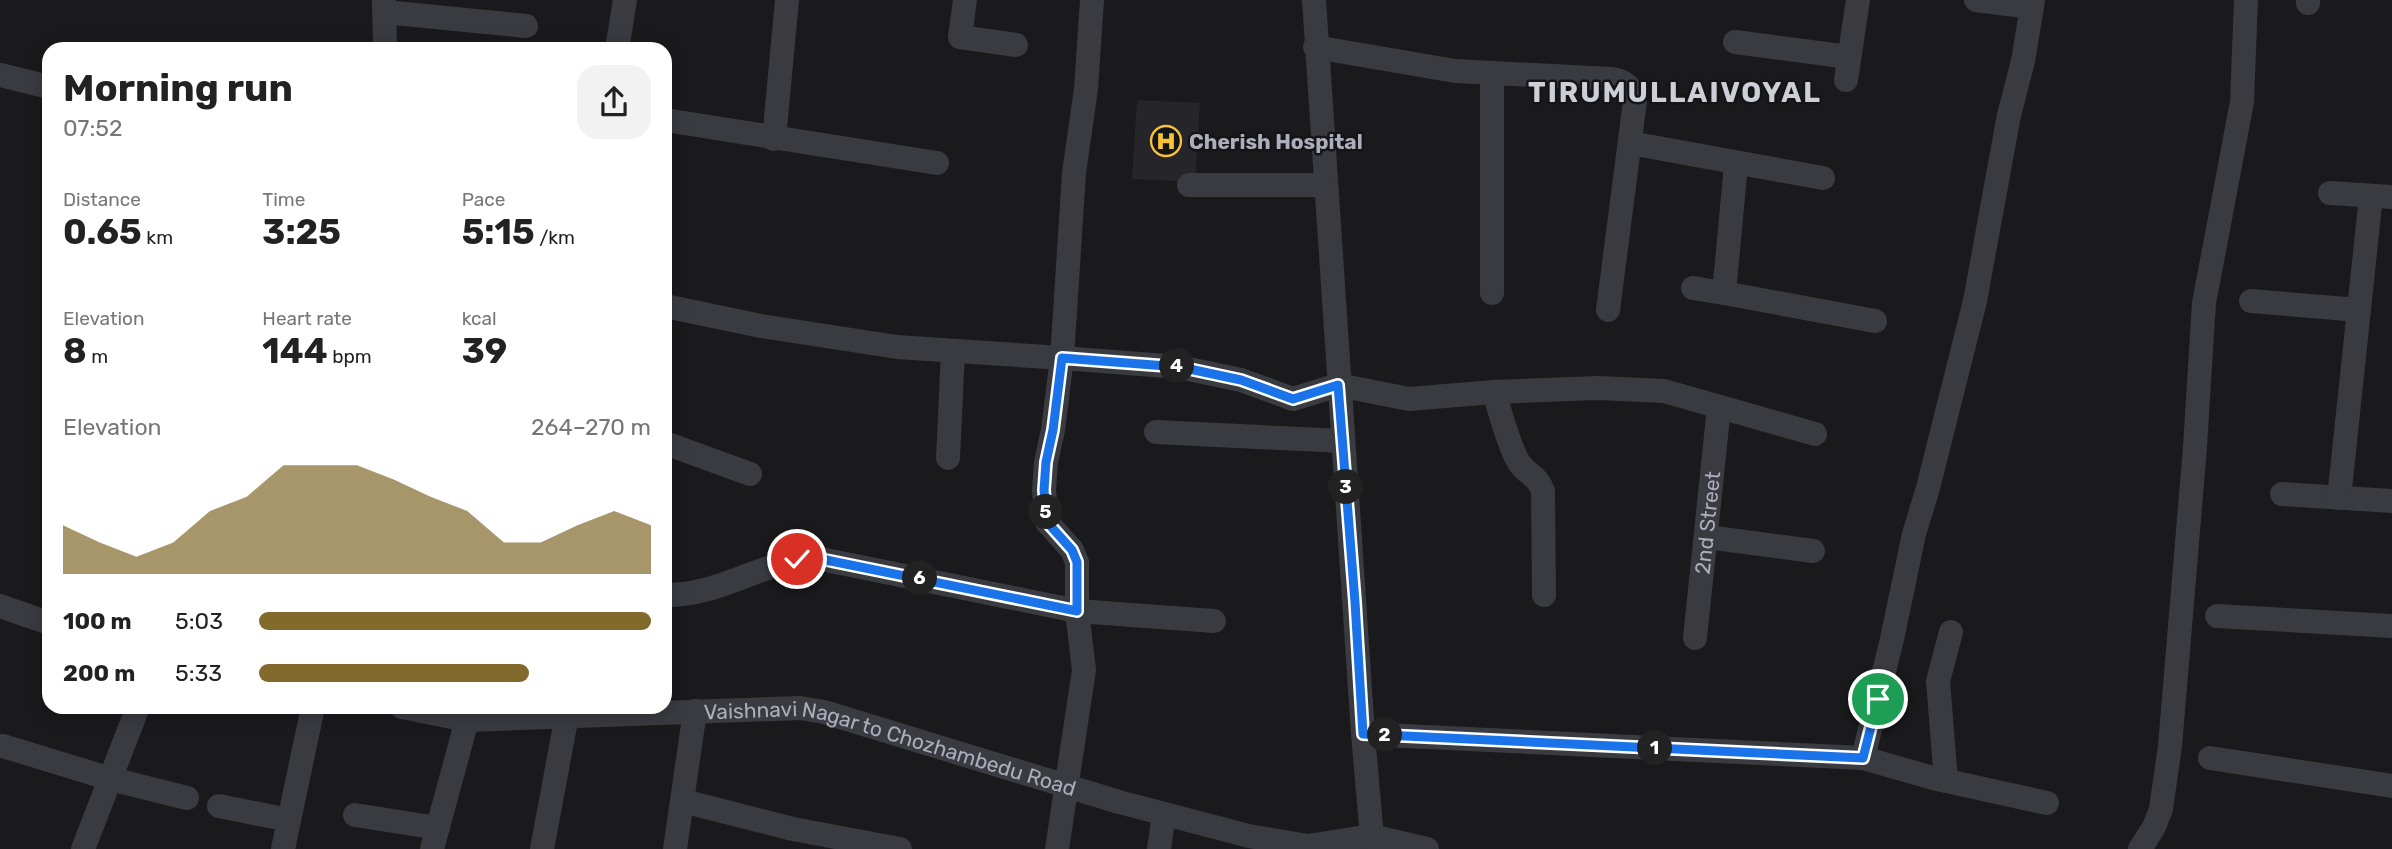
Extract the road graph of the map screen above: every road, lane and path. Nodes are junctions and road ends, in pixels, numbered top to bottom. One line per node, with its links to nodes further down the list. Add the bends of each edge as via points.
1 (625, 0): 13 (street)
2 (787, 0): 21 (street)
3 (965, 0): 15 (street, via 961,37)
4 (1091, 0): 39 (street)
5 (1314, 0): 16 (street)
6 (1858, 0): 14 (street, via 1848,68)
7 (1976, 0): 9 (street)
8 (2246, 0): 98 (street, via 2242,102 2204,303 2170,746 2161,809)
9 (2033, 4): 74 (street, via 1975,301 1914,534)
10 (385, 6): 11 (street); 12 (street)
11 (526, 26)
12 (386, 42)
13 (618, 42)
14 (1735, 42)
15 (1016, 45)
16 (1315, 47): 17 (street); 27 (street)
17 (1492, 73): 22 (street, via 1621,80 1635,101); 31 (street)
18 (0, 75): 19 (street)
19 (42, 85)
20 (672, 121): 21 (street)
21 (774, 139): 23 (street)
22 (1630, 143): 24 (street); 35 (street)
23 (937, 163)
24 (1736, 164): 25 (street); 32 (street)
25 (1823, 178)
26 (1189, 185): 27 (street)
27 (1325, 185): 40 (street)
28 (2330, 193): 29 (street)
29 (2382, 197): 36 (street)
30 (1693, 288): 32 (street)
31 (1492, 293)
32 (1724, 293): 37 (street)
33 (2251, 301): 36 (street)
34 (672, 307): 38 (street, via 774,328)
35 (1608, 310)
36 (2359, 310): 50 (street)
37 (1875, 321)
38 (953, 351): 39 (street); 47 (street)
39 (1062, 358): 40 (street, via 1180,367 1241,380 1293,399); 57 (street, via 1044,490 1047,522 1077,562)
40 (1338, 385): 41 (street, via 1409,399); 45 (street)
41 (1494, 392): 42 (street, via 1664,391); 54 (street, via 1517,459 1540,481)
42 (1719, 407): 44 (street); 52 (street, 2nd Street)
43 (1156, 432): 45 (street)
44 (1815, 434)
45 (1342, 440): 72 (street)
46 (672, 446): 48 (street)
47 (948, 458)
48 (750, 474)
49 (2282, 494): 50 (street)
50 (2339, 498): 51 (street)
51 (2392, 501)
52 (1707, 537): 53 (street); 63 (street, 2nd Street)
53 (1813, 551)
54 (1544, 594)
55 (672, 595): 57 (street, via 715,589 797,559 816,558)
56 (1, 609): 59 (street)
57 (1077, 611): 60 (street); 78 (street, via 1084,670)
58 (2217, 616): 61 (street)
59 (42, 621)
60 (1214, 621)
61 (2392, 626)
62 (1951, 632): 77 (street, via 1938,681)
63 (1695, 638)
64 (695, 711): 65 (street, Vaishnavi Nagar to Chozhambedu Road); 78 (street, Vaishnavi Nagar to Chozhambedu Road, via 800,708 824,712); 81 (street)
65 (672, 712)
66 (135, 714): 76 (street)
67 (312, 714): 86 (street)
68 (437, 714): 71 (street, Vaishnavi Nagar to Chozhambedu Road)
69 (599, 714): 70 (street, Vaishnavi Nagar to Chozhambedu Road)
70 (567, 715): 71 (street, Vaishnavi Nagar to Chozhambedu Road); 92 (street)
71 (467, 720): 87 (street)
72 (1363, 734): 74 (street); 89 (street)
73 (3, 746): 76 (street)
74 (1863, 758): 77 (street)
75 (2210, 758): 79 (street)
76 (111, 779): 80 (street); 90 (street)
77 (1946, 781): 82 (street)
78 (1068, 786): 84 (street, Vaishnavi Nagar to Chozhambedu Road); 95 (street)
79 (2392, 786)
80 (187, 798)
81 (683, 802): 88 (street); 93 (street)
82 (2047, 803)
83 (219, 806): 86 (street)
84 (1164, 814): 89 (street, Vaishnavi Nagar to Chozhambedu Road, via 1308,846); 96 (street)
85 (355, 815): 87 (street)
86 (289, 820): 91 (street)
87 (435, 839)
88 (792, 839): 94 (street)
89 (1372, 842): 97 (street)
90 (83, 849)
91 (284, 849)
92 (542, 849)
93 (675, 849)
94 (900, 849)
95 (1057, 849)
96 (1159, 849)
97 (1427, 849)
98 (2140, 849)

